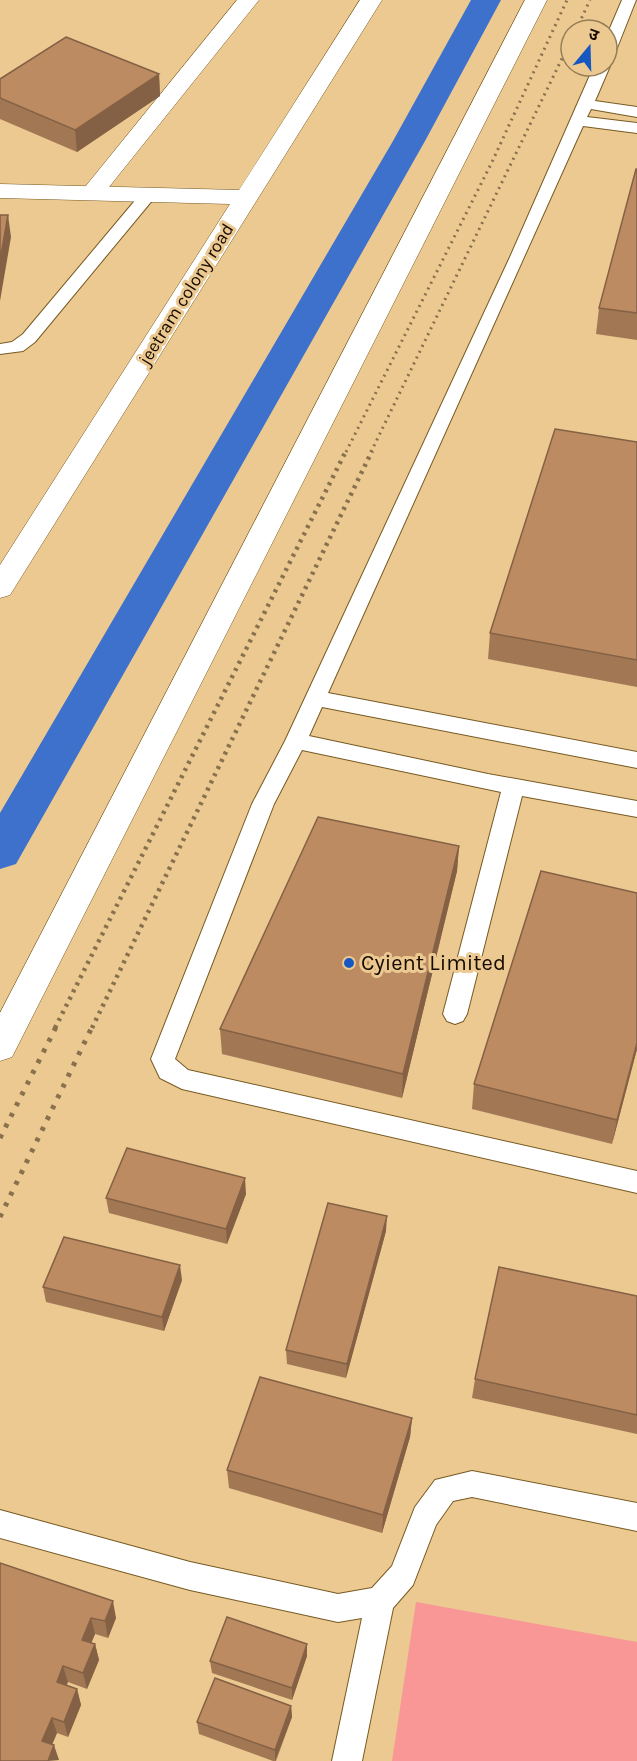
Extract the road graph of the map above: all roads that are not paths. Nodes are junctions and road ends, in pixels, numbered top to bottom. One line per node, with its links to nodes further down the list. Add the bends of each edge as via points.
1 (248, 0): 12 (street)
2 (371, 0): 14 (street, jeetram colony road)
3 (536, 0): 23 (street)
4 (629, 0): 5 (lane)
5 (619, 24)
6 (597, 78): 7 (lane)
7 (586, 104): 8 (lane); 9 (lane)
8 (637, 112)
9 (577, 121): 10 (lane); 17 (lane)
10 (637, 128)
11 (0, 191): 12 (street)
12 (93, 192): 13 (street)
13 (149, 194): 14 (street); 15 (lane, via 29,338 17,347)
14 (248, 198): 16 (street, jeetram colony road)
15 (0, 349)
16 (0, 588)
17 (316, 698): 18 (lane); 19 (lane)
18 (296, 741): 20 (lane); 24 (lane, via 263,804 167,1043 163,1059 169,1071 182,1079)
19 (637, 760)
20 (513, 787): 21 (lane); 22 (lane)
21 (637, 809)
22 (455, 1014)
23 (0, 1047)
24 (637, 1182)
25 (637, 1517): 27 (lane, via 472,1484 445,1489 425,1517 404,1575)
26 (0, 1524): 27 (lane, via 190,1576 338,1608)
27 (380, 1601): 28 (lane)
28 (347, 1761)

